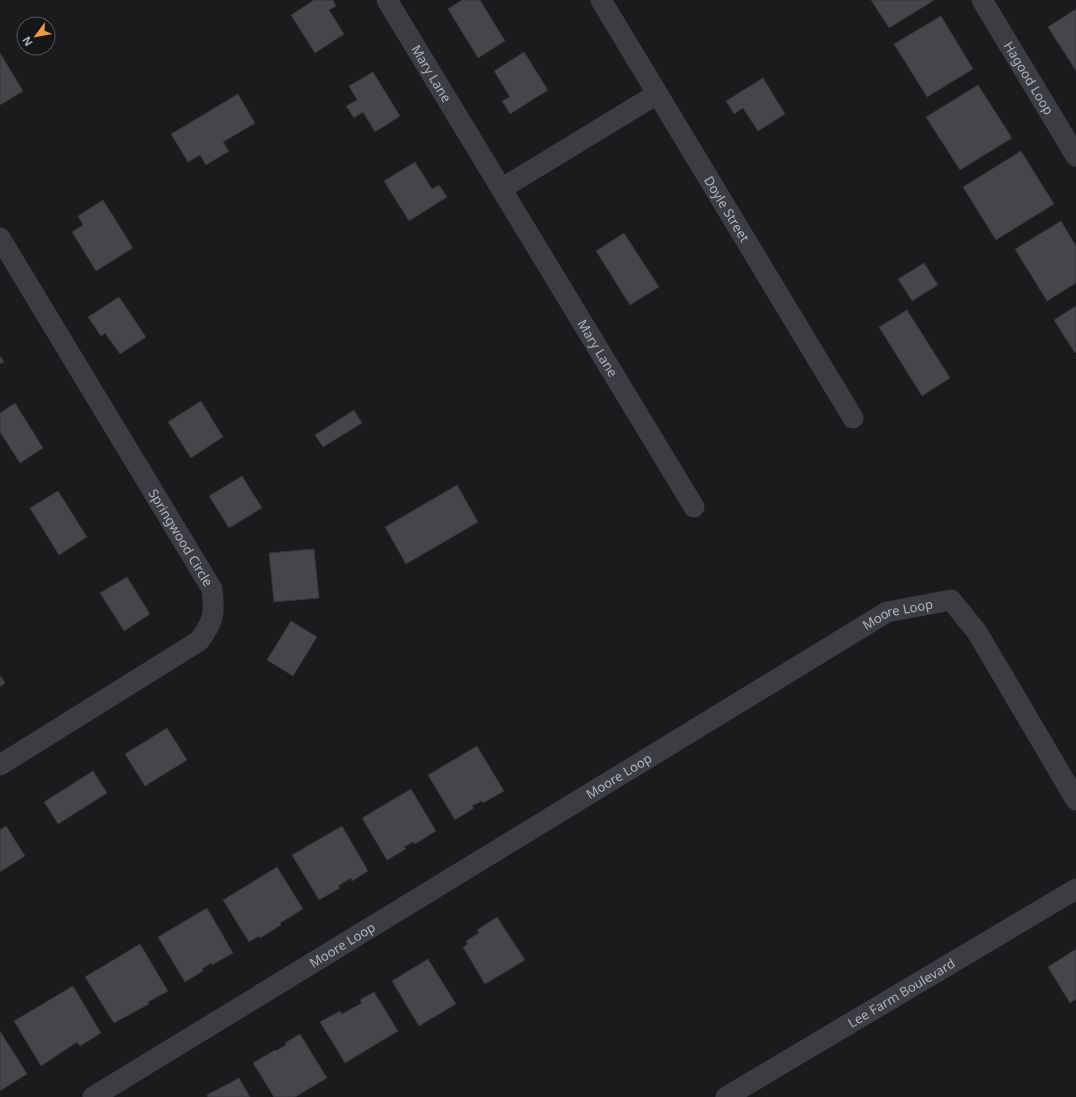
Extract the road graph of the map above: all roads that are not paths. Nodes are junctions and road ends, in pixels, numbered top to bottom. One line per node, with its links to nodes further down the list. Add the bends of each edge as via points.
1 (387, 0): 6 (street, Mary Lane)
2 (601, 0): 4 (street, Doyle Street)
3 (982, 0): 5 (street, Hagood Loop)
4 (657, 94): 6 (street); 8 (street, Doyle Street)
5 (1076, 156)
6 (501, 189): 9 (street, Mary Lane)
7 (0, 238): 10 (street, Springwood Circle, via 212,589 214,609 209,627 199,641)
8 (853, 418)
9 (694, 508)
10 (0, 765)
11 (1076, 800): 13 (street, Moore Loop, via 976,632 951,600 887,612)
12 (1076, 889): 14 (street, Lee Farm Boulevard)
13 (93, 1097)
14 (726, 1097)

